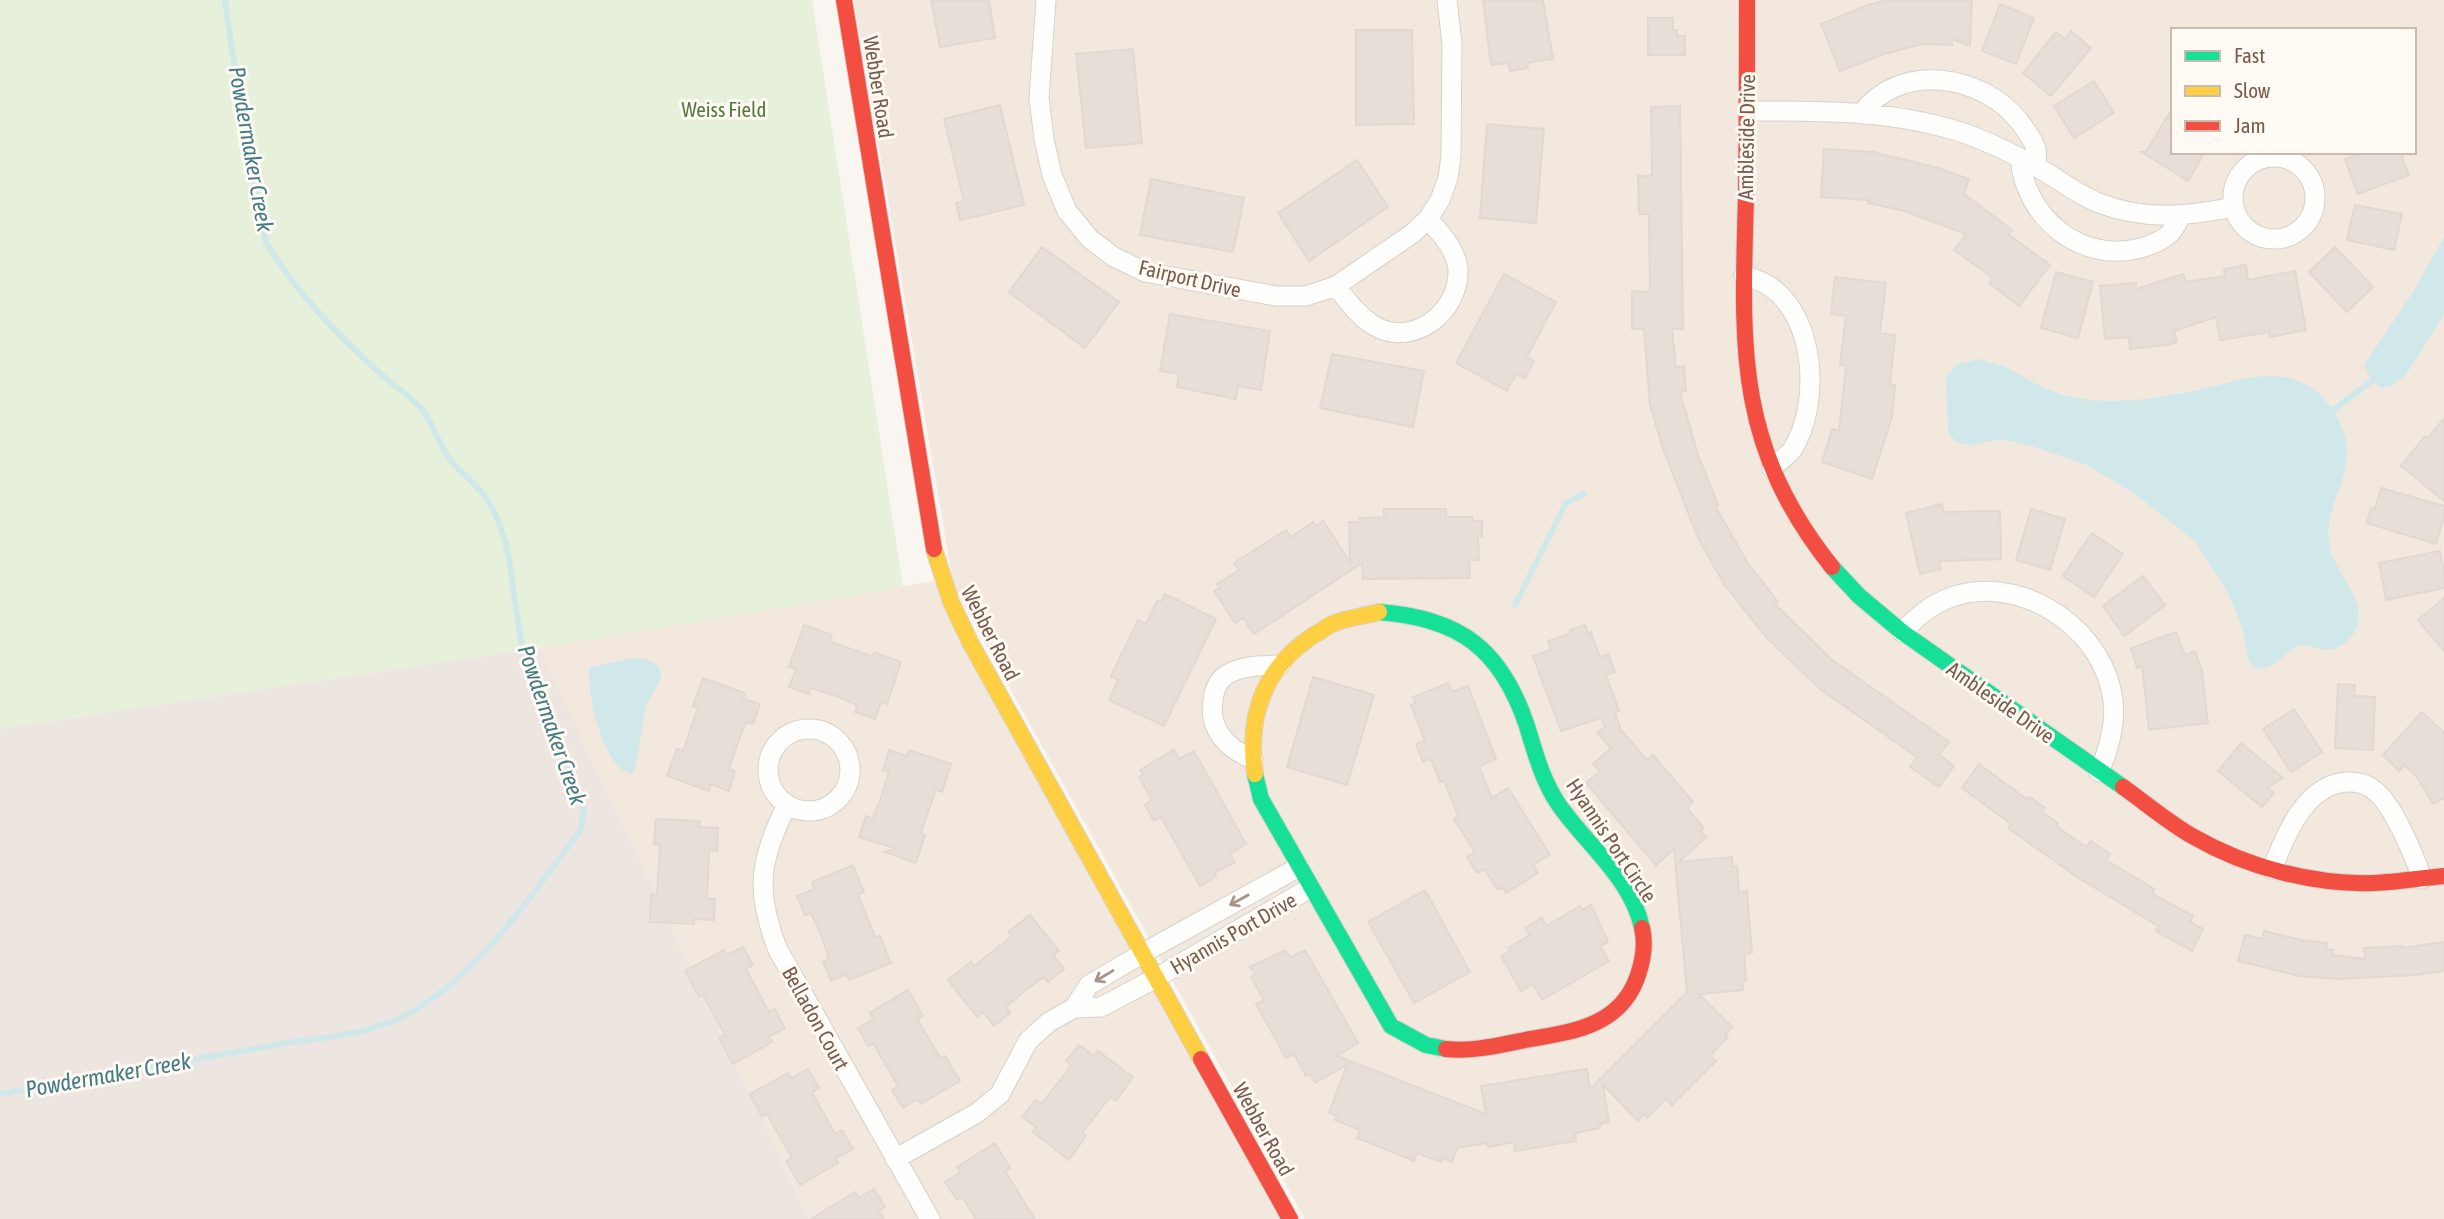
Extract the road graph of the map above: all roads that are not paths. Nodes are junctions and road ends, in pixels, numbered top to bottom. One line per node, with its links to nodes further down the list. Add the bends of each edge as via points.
1 (844, 0): 24 (street, Webber Road, via 940,576 970,642)
2 (1046, 0): 12 (street, Fairport Drive, via 1039,98 1044,139 1067,211 1090,239 1145,272 1276,296 1306,296)
3 (1447, 0): 10 (street, Fairport Drive, via 1452,44 1451,156 1440,200)
4 (1747, 0): 5 (street, Ambleside Drive)
5 (1747, 110): 6 (street); 11 (street, Ambleside Drive)
6 (1861, 113): 7 (street, via 1949,129); 7 (street, via 1888,88 1925,80 1962,84 1998,100 2015,116 2036,149)
7 (2028, 162): 9 (street, via 2098,203 2130,213); 9 (street, via 2022,177 2038,211 2063,235 2096,250 2114,252 2163,240 2176,229)
8 (2234, 207): 8 (street, via 2251,232 2280,238 2307,222 2314,190 2297,164 2266,158 2255,161 2239,176); 9 (street)
9 (2180, 216)
10 (1428, 219): 12 (street, Fairport Drive); 12 (street, via 1446,240 1458,268 1449,306 1438,318 1408,331 1375,327 1353,309)
11 (1744, 275): 13 (street, Ambleside Drive, via 1748,379); 13 (street, via 1770,286 1784,300 1807,347 1811,373 1806,414 1791,450)
12 (1336, 286)
13 (1772, 468): 14 (street, Ambleside Drive, via 1809,538 1836,573)
14 (1902, 632): 17 (street, Ambleside Drive); 17 (street, via 1920,614 1949,598 1975,592 2004,593 2050,608 2089,644 2111,689 2114,719)
15 (1280, 665): 16 (street, Hyannis Port Circle, via 1270,676 1259,704 1252,732); 16 (street, via 1241,670 1225,676 1215,688 1212,717 1216,730 1233,749); 23 (street, Hyannis Port Circle, via 1297,646 1332,624 1380,612 1444,623 1479,646 1513,691 1555,800 1636,906 1645,941 1639,975 1617,1010 1589,1027 1469,1050 1429,1048 1391,1026)
16 (1253, 759): 19 (street, Hyannis Port Circle, via 1261,799)
17 (2099, 772): 20 (street, Ambleside Drive, via 2194,837)
18 (787, 805): 18 (street, via 802,811 818,810 844,792 850,777 849,761 831,736 817,729 801,730 775,747 769,779); 27 (street, Belladon Court, via 771,836 764,864 767,923)
19 (1299, 867): 23 (street, Hyannis Port Circle); 24 (street, Hyannis Port Drive, one-way to 24)
20 (2272, 869): 22 (street, Ambleside Drive, via 2323,880 2374,883); 22 (street, via 2286,834 2308,802 2325,788 2359,782 2375,790 2387,806)
21 (2444, 876): 22 (street, Ambleside Drive)
22 (2422, 879)
23 (1310, 888): 25 (street, Hyannis Port Drive)
24 (1143, 953): 25 (street, Webber Road); 26 (street, Hyannis Port Drive, one-way to 26, via 1089,985)
25 (1156, 978): 26 (street, Hyannis Port Drive, via 1101,1007); 29 (street, Webber Road)
26 (1074, 1008): 27 (street, via 1028,1041 1000,1094 976,1113)
27 (895, 1159): 28 (street, Belladon Court)
28 (930, 1219)
29 (1290, 1219)

